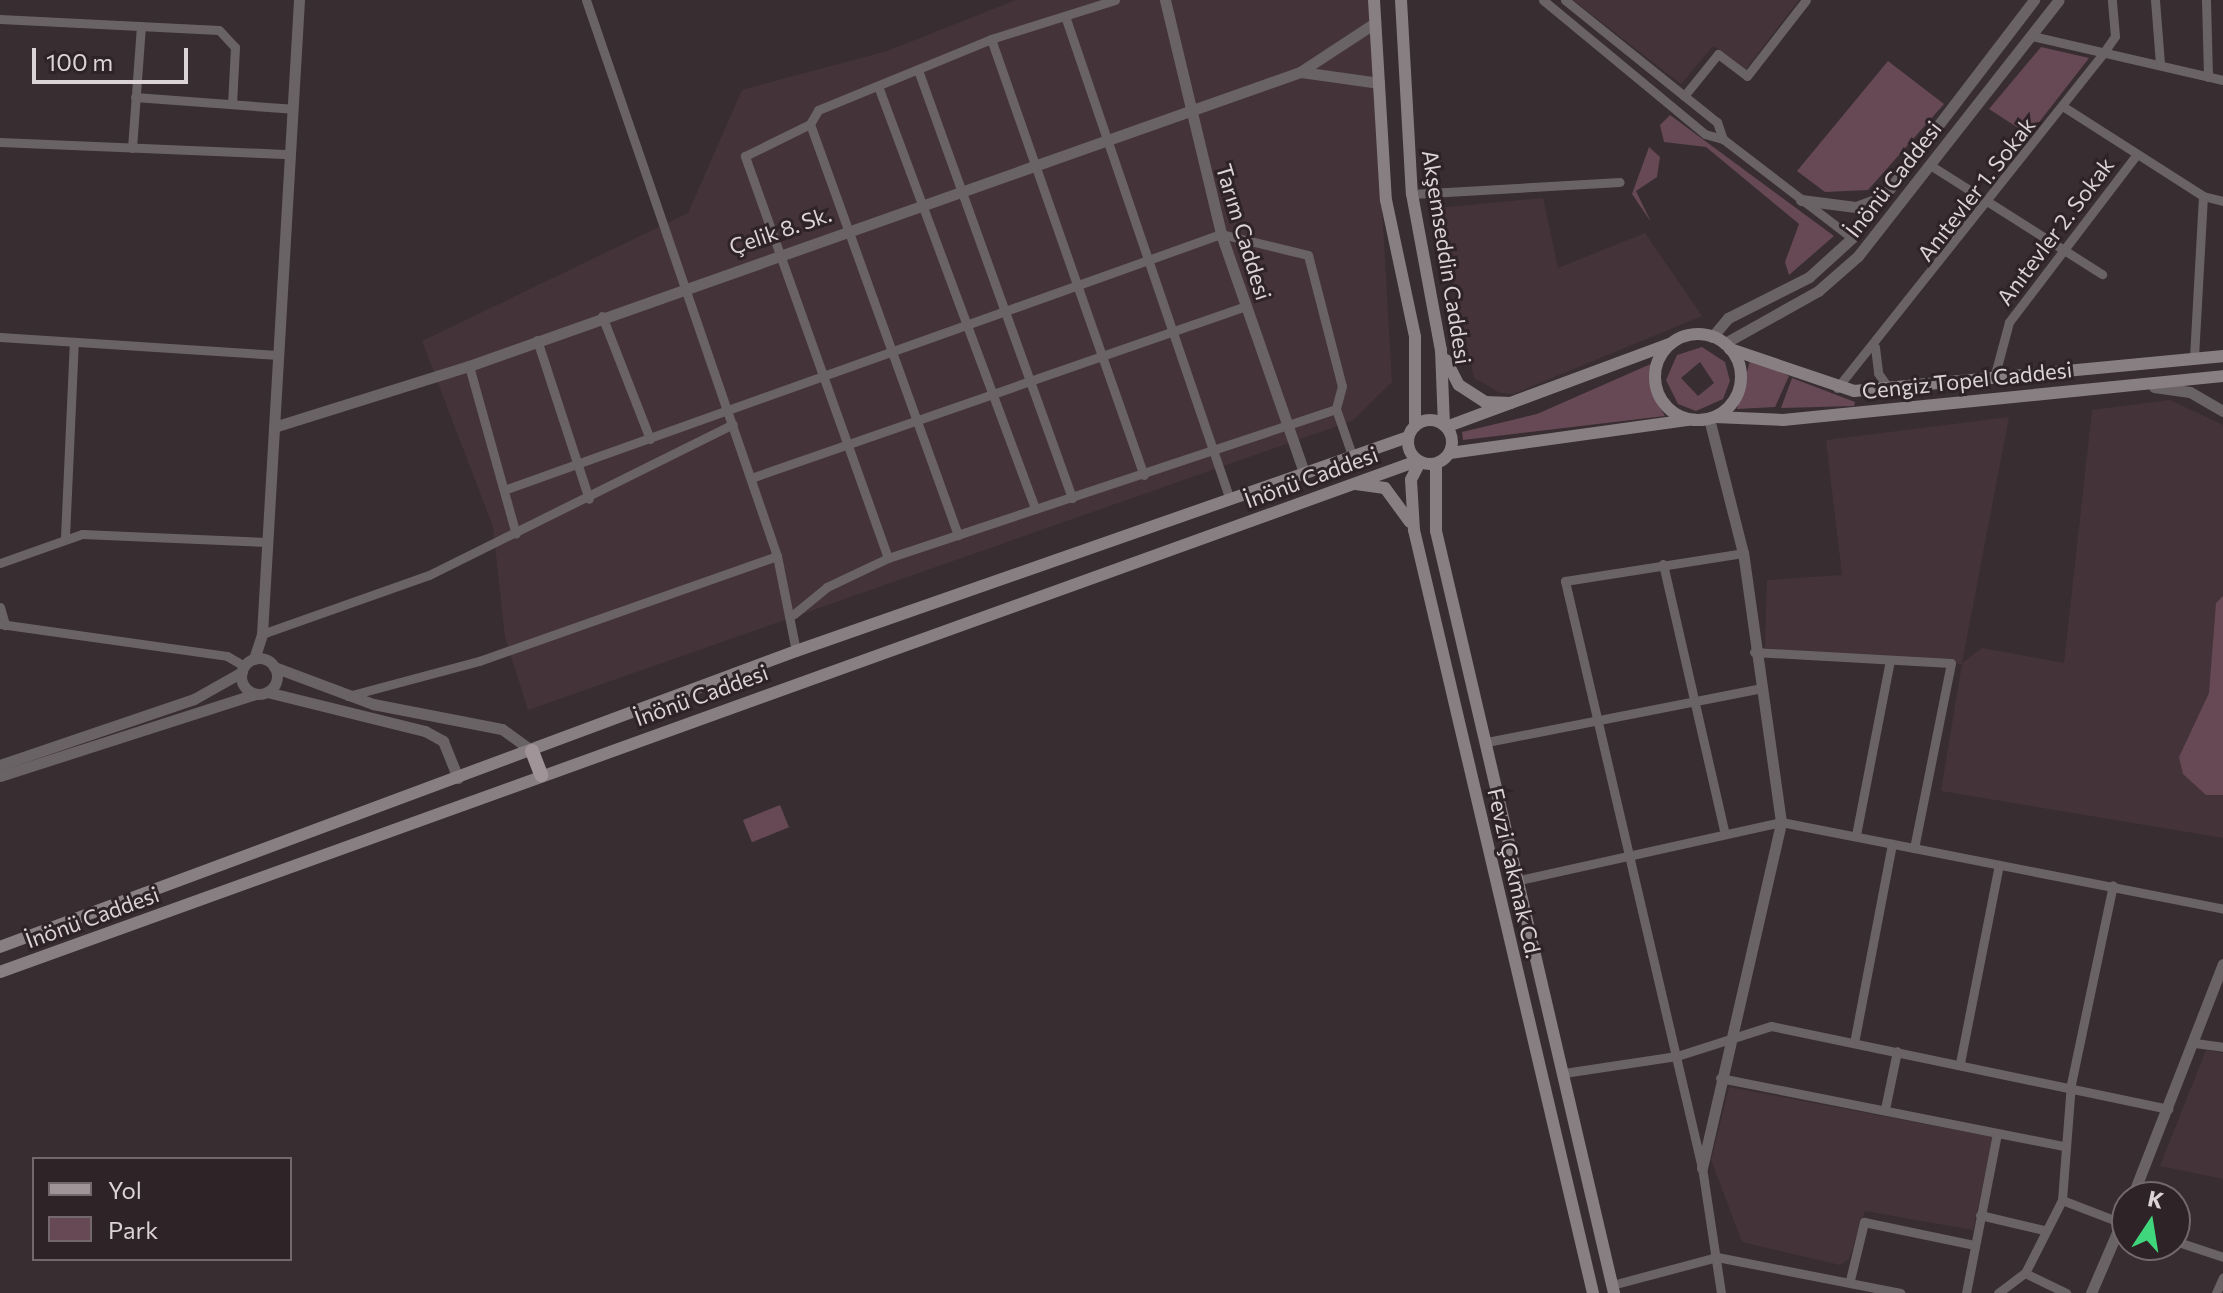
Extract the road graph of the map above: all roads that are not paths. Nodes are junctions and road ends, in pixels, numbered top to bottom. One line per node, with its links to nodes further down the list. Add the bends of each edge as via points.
1 (299, 0): 33 (street)
2 (586, 0): 60 (street)
3 (1115, 0): 15 (street)
4 (1165, 0): 34 (street, Tarım Caddesi)
5 (1374, 0): 17 (main road, Akşemseddin Caddesi)
6 (1401, 0): 46 (main road, Akşemseddin Caddesi)
7 (1543, 0): 37 (street, via 1705,134)
8 (1565, 0): 29 (street)
9 (1806, 0): 29 (street, via 1747,76 1718,54)
10 (2034, 0): 48 (street, İnönü Caddesi)
11 (2059, 0): 19 (street, İnönü Caddesi)
12 (2112, 0): 21 (street, via 2115,36)
13 (2155, 0): 22 (street)
14 (2206, 0): 25 (street)
15 (1065, 16): 20 (street); 36 (street)
16 (0, 19): 18 (street)
17 (1375, 23): 24 (street); 27 (main road, Akşemseddin Caddesi)
18 (141, 26): 30 (street); 31 (street, via 224,33 235,47)
19 (2032, 36): 21 (street); 43 (street, İnönü Caddesi)
20 (991, 39): 23 (street); 42 (street)
21 (2104, 52): 22 (street); 32 (street, Anıtevler 1. Sokak)
22 (2160, 64): 25 (street)
23 (918, 70): 28 (street); 45 (street)
24 (1300, 72): 27 (street); 34 (street, Çelik 8. Sk.)
25 (2208, 77): 26 (street)
26 (2223, 80)
27 (1379, 83): 100 (main road, Akşemseddin Caddesi, via 1386,200 1415,337)
28 (878, 86): 35 (street, via 818,110); 52 (street)
29 (1684, 96): 37 (street, via 1717,122)
30 (135, 97): 31 (street); 39 (street)
31 (232, 104): 33 (street)
32 (2064, 107): 41 (street); 50 (street, Anıtevler 1. Sokak)
33 (293, 109): 40 (street)
34 (1187, 111): 36 (street, Çelik 8. Sk.); 54 (street, Tarım Caddesi)
35 (810, 124): 53 (street); 57 (street, via 745,156)
36 (1108, 138): 42 (street, Çelik 8. Sk.); 58 (street)
37 (1723, 139): 49 (street)
38 (0, 142): 39 (street)
39 (132, 148): 40 (street)
40 (290, 154): 77 (street)
41 (2136, 155): 47 (street); 56 (street, Anıtevler 2. Sokak)
42 (1037, 162): 45 (street, Çelik 8. Sk.); 61 (street)
43 (1930, 165): 50 (street); 72 (street, İnönü Caddesi, via 1858,256 1818,291)
44 (1620, 182): 46 (street)
45 (962, 189): 52 (street, Çelik 8. Sk.); 63 (street)
46 (1412, 194): 74 (main road, Akşemseddin Caddesi)
47 (2203, 196): 51 (street); 79 (street)
48 (1885, 197): 49 (street, via 1856,207); 55 (street, İnönü Caddesi)
49 (1801, 200): 55 (street)
50 (1990, 200): 56 (street); 73 (street, Anıtevler 1. Sokak)
51 (2223, 201)
52 (920, 203): 53 (street, Çelik 8. Sk.); 65 (street)
53 (852, 227): 57 (street, Çelik 8. Sk.); 75 (street)
54 (1221, 234): 58 (street); 62 (street, Tarım Caddesi); 90 (street, via 1308,255 1342,386)
55 (1852, 238): 68 (street, İnönü Caddesi, via 1809,277 1728,318)
56 (2062, 248): 59 (street); 83 (street, Anıtevler 2. Sokak, via 2009,322)
57 (779, 252): 60 (street, Çelik 8. Sk.); 82 (street)
58 (1148, 261): 61 (street); 66 (street)
59 (2102, 274)
60 (684, 285): 64 (street, Çelik 8. Sk.); 92 (street)
61 (1077, 287): 63 (street); 76 (street)
62 (1246, 306): 66 (street); 99 (street, Tarım Caddesi)
63 (1006, 312): 65 (street); 84 (street)
64 (602, 316): 69 (street, Çelik 8. Sk.); 101 (street)
65 (966, 327): 75 (street); 88 (street)
66 (1173, 330): 76 (street); 104 (street)
67 (0, 337): 70 (street)
68 (1712, 337): 71 (main road); 72 (main road)
69 (537, 340): 80 (street, Çelik 8. Sk.); 108 (street)
70 (74, 342): 77 (street); 121 (street)
71 (1672, 343): 89 (main road); 94 (main road, via 1656,367 1658,395)
72 (1728, 346): 86 (main road, Cengiz Topel Caddesi); 93 (main road, via 1740,387)
73 (1875, 347): 86 (street, Anıtevler 1. Sokak); 87 (street, via 1878,373)
74 (1441, 350): 89 (main road, via 1459,385 1485,402); 97 (main road, Akşemseddin Caddesi)
75 (897, 351): 82 (street); 95 (street)
76 (1101, 354): 84 (street); 110 (street)
77 (278, 355): 98 (street)
78 (2223, 356): 79 (main road, Cengiz Topel Caddesi)
79 (2194, 357): 83 (main road, Cengiz Topel Caddesi)
80 (469, 366): 98 (street, Çelik 8. Sk.); 113 (street)
81 (2223, 376): 85 (main road, Cengiz Topel Caddesi)
82 (827, 377): 92 (street); 102 (street)
83 (1994, 378): 87 (main road, Cengiz Topel Caddesi)
84 (1030, 379): 88 (street); 115 (street)
85 (2109, 384): 91 (street, via 2190,392); 93 (main road, Cengiz Topel Caddesi, via 1783,420)
86 (1836, 389): 87 (main road, Cengiz Topel Caddesi)
87 (1890, 390)
88 (991, 394): 95 (street); 117 (street)
89 (1518, 404): 97 (main road)
90 (1336, 409): 99 (street); 105 (street)
91 (2223, 411)
92 (729, 412): 96 (street); 101 (street)
93 (1712, 418): 94 (main road); 123 (street)
94 (1691, 420): 103 (main road)
95 (920, 421): 102 (street); 120 (street)
96 (733, 424): 111 (street); 116 (street)
97 (1445, 426): 100 (main road, İnönü Caddesi); 103 (main road, Akşemseddin Caddesi)
98 (274, 427): 122 (street)
99 (1287, 430): 104 (street); 109 (street, Tarım Caddesi)
100 (1412, 431): 105 (main road, İnönü Caddesi); 106 (main road)
101 (650, 439): 108 (street)
102 (851, 446): 111 (street); 125 (street)
103 (1450, 453): 107 (main road)
104 (1214, 455): 110 (street); 114 (street)
105 (1352, 455): 109 (main road, İnönü Caddesi)
106 (1419, 462): 107 (main road); 112 (main road, İnönü Caddesi); 118 (main road, Fevzi Çakmak Cd., via 1411,480)
107 (1436, 464): 142 (main road, Fevzi Çakmak Cd., via 1436,531)
108 (577, 465): 113 (street); 116 (street)
109 (1303, 470): 114 (main road, İnönü Caddesi)
110 (1144, 475): 115 (street)
111 (751, 478): 124 (street)
112 (1353, 484): 118 (main road, via 1385,488 1399,498); 145 (main road, İnönü Caddesi)
113 (504, 490): 119 (street)
114 (1229, 497): 132 (main road, İnönü Caddesi)
115 (1072, 498): 117 (street)
116 (589, 499): 119 (street)
117 (1035, 509): 120 (street)
118 (1414, 530): 190 (main road, Fevzi Çakmak Cd.)
119 (516, 534): 131 (street, via 429,575)
120 (958, 535): 125 (street)
121 (65, 537): 122 (street); 126 (street)
122 (267, 542): 131 (street)
123 (1743, 553): 127 (street); 133 (street)
124 (777, 556): 129 (street); 140 (street, via 479,661)
125 (888, 558): 129 (street, via 827,587)
126 (0, 563)
127 (1663, 564): 139 (street); 141 (street, via 1565,581)
128 (0, 607): 130 (street)
129 (794, 614): 132 (street)
130 (3, 624): 136 (street, via 227,656)
131 (262, 634): 135 (street); 136 (street)
132 (796, 651): 143 (main road, İnönü Caddesi)
133 (1754, 652): 134 (street); 137 (street)
134 (1890, 660): 150 (street); 152 (street, via 1951,663)
135 (272, 665): 136 (street); 138 (street); 140 (street)
136 (246, 666): 138 (street); 144 (street, via 194,699)
137 (1761, 688): 139 (street); 148 (street)
138 (262, 693): 146 (street); 147 (street, via 425,731 443,741)
139 (1694, 695): 141 (street); 149 (street)
140 (348, 696): 143 (street, via 502,729)
141 (1595, 718): 142 (street); 153 (street)
142 (1487, 742): 155 (main road, Fevzi Çakmak Cd.)
143 (532, 751): 145 (main road); 147 (main road, İnönü Caddesi)
144 (0, 765)
145 (541, 775): 160 (main road, İnönü Caddesi)
146 (0, 776)
147 (458, 778): 158 (main road, İnönü Caddesi)
148 (1781, 822): 149 (street); 150 (street); 161 (street)
149 (1725, 834): 153 (street)
150 (1856, 835): 151 (street)
151 (1892, 844): 152 (street); 162 (street)
152 (1914, 848): 154 (street)
153 (1625, 859): 155 (street); 166 (street)
154 (1999, 865): 156 (street); 167 (street)
155 (1520, 880): 168 (main road, Fevzi Çakmak Cd.)
156 (2113, 885): 157 (street); 170 (street)
157 (2223, 909)
158 (0, 947)
159 (2223, 964): 163 (street)
160 (0, 972)
161 (1732, 1036): 162 (street, via 1771,1026); 166 (street); 169 (street)
162 (1854, 1043): 165 (street)
163 (2195, 1043): 164 (street); 172 (street)
164 (2223, 1047)
165 (1897, 1051): 167 (street); 171 (street)
166 (1677, 1056): 168 (street); 175 (street)
167 (1960, 1063): 170 (street)
168 (1564, 1073): 189 (main road, Fevzi Çakmak Cd.)
169 (1720, 1078): 171 (street); 175 (street)
170 (2071, 1084): 172 (street); 174 (street)
171 (1885, 1109): 173 (street)
172 (2168, 1109): 176 (street)
173 (1997, 1134): 174 (street); 178 (street)
174 (2065, 1146): 177 (street)
175 (1702, 1168): 184 (street)
176 (2139, 1181)
177 (2062, 1200): 179 (street); 180 (street)
178 (1980, 1215): 180 (street); 181 (street)
179 (2111, 1219)
180 (2044, 1230): 186 (street)
181 (1974, 1245): 188 (street, via 1864,1222); 193 (street)
182 (2191, 1246): 185 (street)
183 (2111, 1251): 196 (street)
184 (1717, 1257): 188 (street); 189 (street); 191 (street)
185 (2223, 1257)
186 (2025, 1273): 194 (street); 195 (street)
187 (2223, 1277): 197 (street)
188 (1850, 1280): 192 (street)
189 (1613, 1289)
190 (1593, 1293)
191 (1721, 1293)
192 (1901, 1293)
193 (1966, 1293)
194 (1998, 1293)
195 (2066, 1293)
196 (2091, 1293)
197 (2216, 1293)

